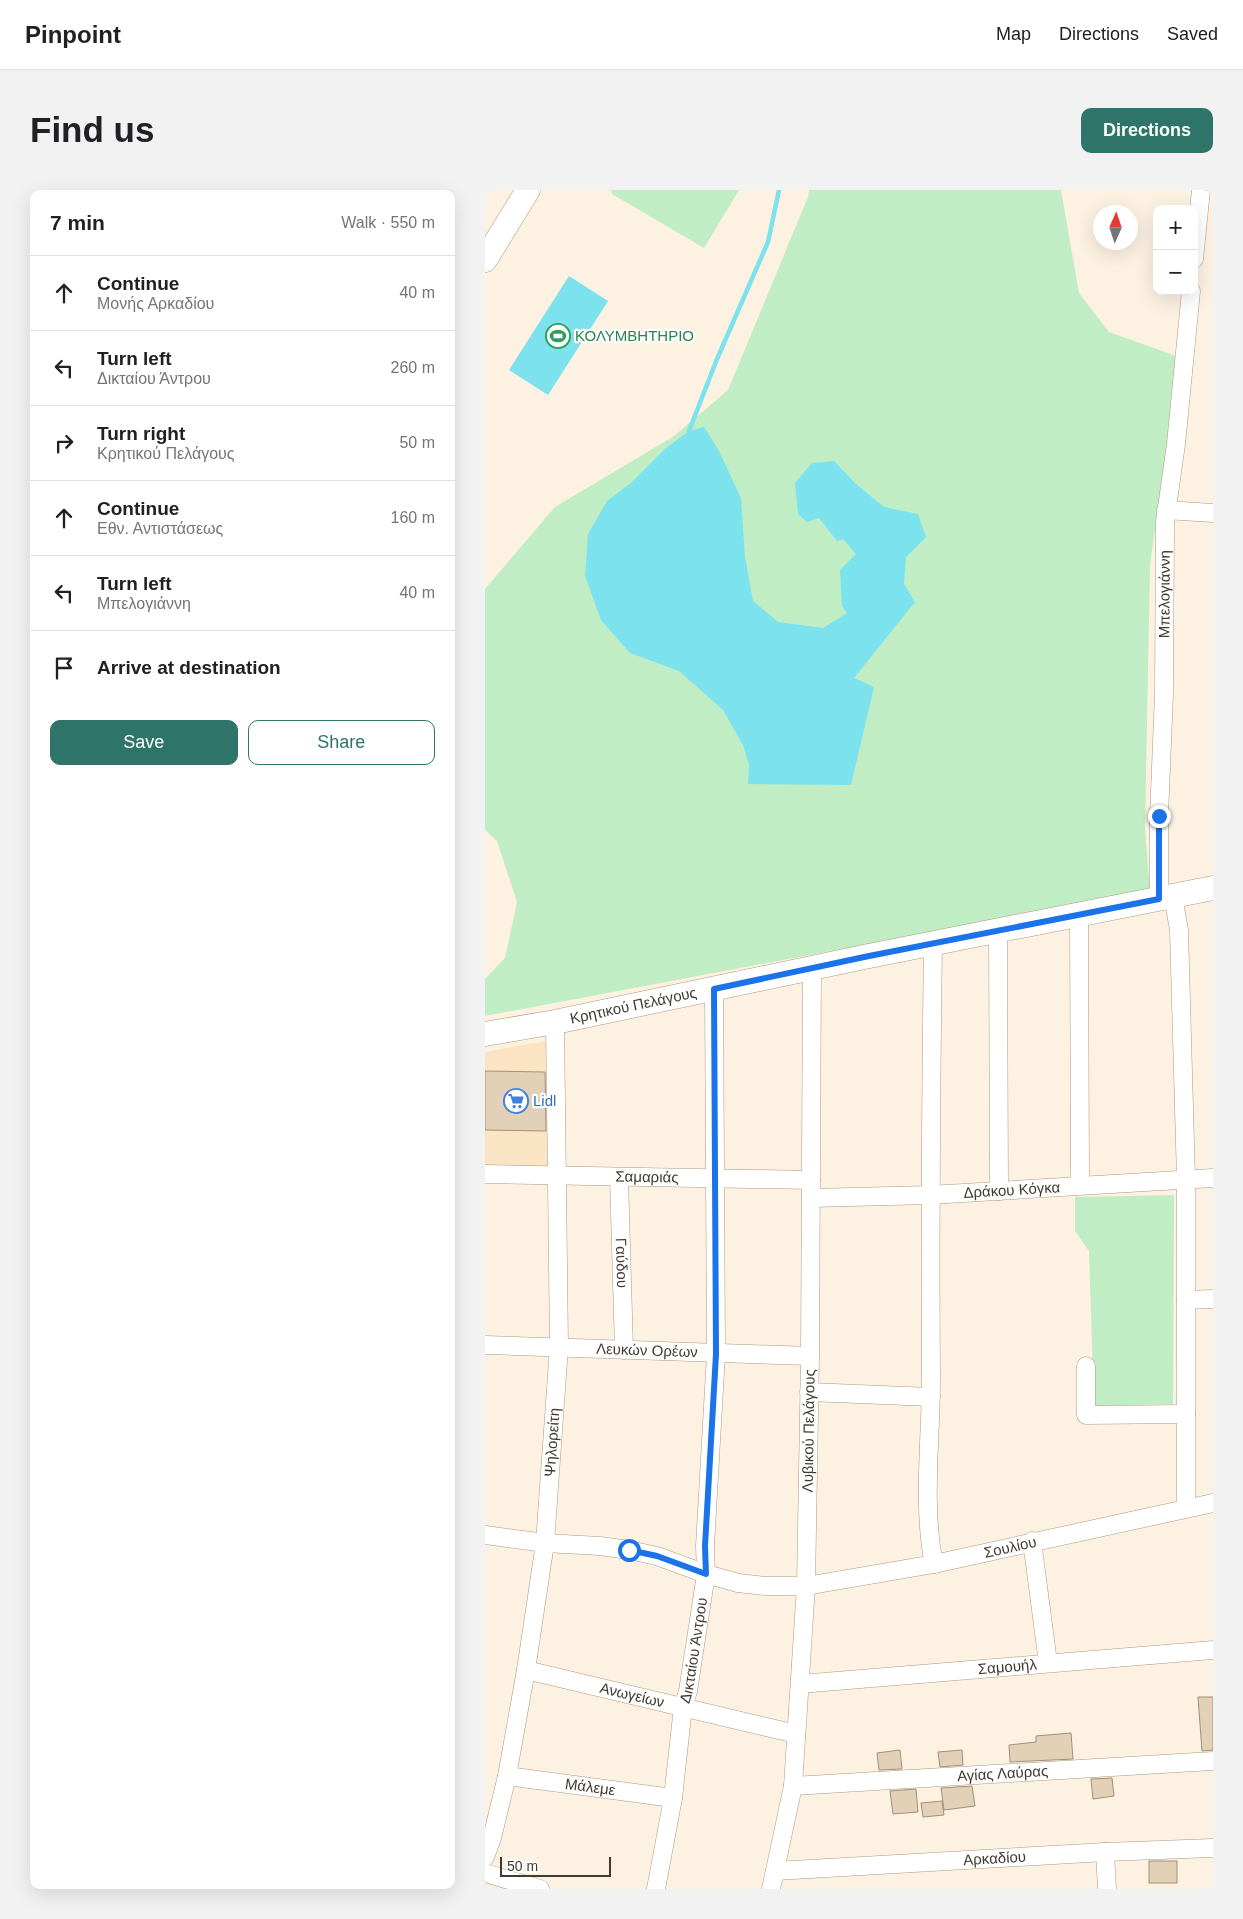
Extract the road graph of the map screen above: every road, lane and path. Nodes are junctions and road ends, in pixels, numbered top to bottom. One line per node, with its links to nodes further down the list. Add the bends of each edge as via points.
1 (528, 190): 4 (street)
2 (1201, 190): 3 (street)
3 (1195, 250)
4 (485, 260)
5 (1191, 295): 6 (street, Μπελογιάννη)
6 (1166, 510): 7 (street); 9 (street, Μπελογιάννη)
7 (1213, 513)
8 (1213, 888): 9 (street, Κρητικού Πελάγους)
9 (1166, 898): 10 (street, Κρητικού Πελάγους); 22 (street, Μπελογιάννη, via 1179,930)
10 (1079, 915): 11 (street, Κρητικού Πελάγους); 24 (street)
11 (999, 931): 12 (street, Κρητικού Πελάγους); 25 (street)
12 (933, 944): 13 (street, Κρητικού Πελάγους); 26 (street)
13 (812, 968): 14 (street, Κρητικού Πελάγους); 23 (street, Λυβικού Πελάγους)
14 (714, 989): 15 (street, Κρητικού Πελάγους); 20 (street, Δικταίου Άντρου)
15 (555, 1022): 16 (street, Κρητικού Πελάγους); 18 (street, Ψηλορείτη)
16 (485, 1034)
17 (485, 1174): 18 (street, Σαμαριάς)
18 (557, 1176): 19 (street, Σαμαριάς); 31 (street, Ψηλορείτη)
19 (619, 1177): 20 (street, Σαμαριάς); 32 (street, Γαύδου)
20 (716, 1178): 23 (street, Σαμαριάς); 33 (street, Δικταίου Άντρου)
21 (1213, 1178): 22 (street, Δράκου Κόγκα)
22 (1186, 1179): 24 (street, Δράκου Κόγκα); 29 (street, Μπελογιάννη)
23 (811, 1180): 27 (street, Λυβικού Πελάγους)
24 (1080, 1185): 25 (street, Δράκου Κόγκα)
25 (999, 1191): 26 (street, Δράκου Κόγκα)
26 (930, 1195): 27 (street, Δράκου Κόγκα); 37 (street)
27 (811, 1198): 34 (street, Λυβικού Πελάγους)
28 (1213, 1299): 29 (street)
29 (1186, 1300): 38 (street, Μπελογιάννη)
30 (485, 1345): 31 (street, Λευκών Ορέων)
31 (559, 1347): 32 (street, Λευκών Ορέων); 43 (street, Ψηλορείτη)
32 (624, 1350): 33 (street, Λευκών Ορέων)
33 (716, 1354): 34 (street, Λευκών Ορέων); 45 (street, Δικταίου Άντρου)
34 (810, 1356): 36 (street, Λυβικού Πελάγους)
35 (1086, 1366): 38 (street, via 1086,1415)
36 (809, 1392): 37 (street); 46 (street, Λυβικού Πελάγους)
37 (931, 1397): 44 (street, via 928,1536)
38 (1186, 1414): 40 (street, Μπελογιάννη)
39 (1213, 1503): 40 (street, Σουλίου)
40 (1186, 1508): 42 (street, Σουλίου)
41 (485, 1535): 43 (street, Σουλίου)
42 (1032, 1541): 44 (street, Σουλίου); 48 (street)
43 (545, 1543): 45 (street, Σουλίου, via 629,1550 657,1556); 49 (street, Ψηλορείτη)
44 (933, 1564): 46 (street, Σουλίου)
45 (706, 1574): 46 (street, Σουλίου, via 738,1583); 51 (street, Δικταίου Άντρου)
46 (806, 1586): 50 (street, Λυβικού Πελάγους)
47 (1213, 1650): 48 (street, Σαμουήλ)
48 (1048, 1663): 50 (street, Σαμουήλ)
49 (526, 1670): 51 (street, Ανωγείων); 54 (street, Ψηλορείτη)
50 (800, 1684): 52 (street, Λυβικού Πελάγους)
51 (683, 1707): 52 (street, Ανωγείων); 56 (street, Δικταίου Άντρου)
52 (796, 1734): 55 (street, Λυβικού Πελάγους)
53 (1213, 1761): 55 (street, Αγίας Λαύρας)
54 (507, 1776): 56 (street, Μάλεμε); 59 (street, Ψηλορείτη)
55 (793, 1786): 60 (street, Λυβικού Πελάγους)
56 (673, 1798): 63 (street, Δικταίου Άντρου)
57 (1213, 1848): 58 (street, Αρκαδίου)
58 (1105, 1852): 60 (street, Αρκαδίου); 65 (street)
59 (485, 1857)
60 (775, 1871): 64 (street, Λυβικού Πελάγους)
61 (485, 1873): 62 (street)
62 (540, 1889)
63 (656, 1889)
64 (771, 1889)
65 (1107, 1889)

